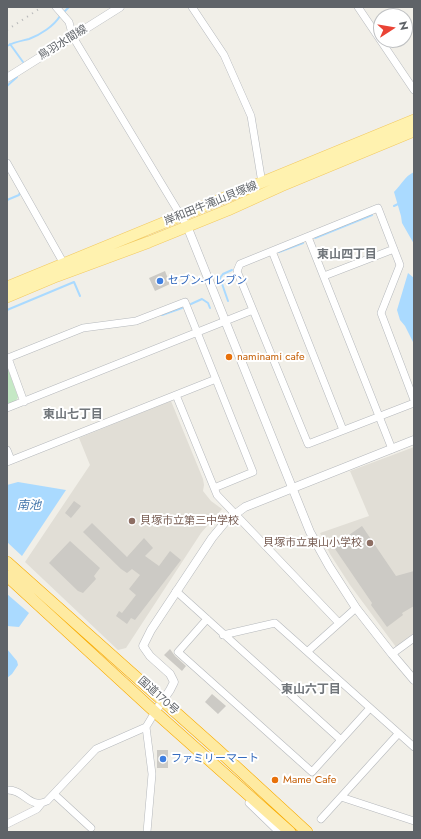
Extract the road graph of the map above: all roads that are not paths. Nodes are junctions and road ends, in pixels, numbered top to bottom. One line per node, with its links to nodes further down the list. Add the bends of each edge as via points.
1 (56, 7): 5 (street, via 68,22)
2 (120, 7): 5 (street, 鳥羽水間線)
3 (192, 7): 11 (street, via 224,55 251,116)
4 (358, 7): 7 (street)
5 (73, 37): 6 (street, 鳥羽水間線); 12 (street)
6 (7, 78)
7 (414, 90)
8 (414, 120): 11 (main road, 岸和田牛滝山貝塚線)
9 (414, 131): 13 (main road, 岸和田牛滝山貝塚線)
10 (7, 163): 17 (street)
11 (262, 183): 12 (main road, 岸和田牛滝山貝塚線)
12 (181, 216): 13 (street); 17 (main road, 岸和田牛滝山貝塚線)
13 (187, 226): 20 (main road, 岸和田牛滝山貝塚線); 22 (street)
14 (308, 237): 15 (street, via 378,208); 16 (street); 18 (street)
15 (394, 249): 18 (street); 26 (street, via 400,264 381,313)
16 (272, 251): 21 (street, via 240,264 237,271); 31 (street)
17 (64, 264): 19 (main road, 岸和田牛滝山貝塚線)
18 (324, 276): 30 (street)
19 (7, 287)
20 (7, 297)
21 (253, 310): 22 (street); 31 (street, via 308,444)
22 (226, 321): 23 (street); 37 (street)
23 (198, 333): 24 (street); 27 (street); 27 (street, via 185,302 136,321 83,328 8,358)
24 (216, 379): 25 (street); 36 (street, via 253,472)
25 (176, 395): 35 (street); 36 (street)
26 (414, 400)
27 (24, 402): 29 (street)
28 (414, 403): 30 (street)
29 (7, 408)
30 (379, 416): 31 (street); 33 (street)
31 (343, 430)
32 (414, 440): 33 (street)
33 (392, 449): 37 (street)
34 (7, 450): 35 (street)
35 (9, 461)
36 (214, 488): 38 (street, via 217,495)
37 (292, 488): 38 (street); 44 (street, via 310,532)
38 (235, 513): 42 (street, via 212,538); 46 (street)
39 (7, 562): 52 (highway, 国道170号)
40 (7, 576): 43 (highway, 国道170号)
41 (7, 581): 43 (highway)
42 (176, 591): 45 (street); 52 (street, via 150,630 143,646 170,674 174,682)
43 (31, 599): 54 (highway, 国道170号)
44 (356, 608): 46 (street); 50 (street)
45 (207, 619): 47 (street); 57 (street, via 178,652 312,772)
46 (339, 623): 49 (street)
47 (223, 635): 49 (street, via 275,623); 57 (street)
48 (414, 638): 50 (street)
49 (308, 652): 53 (street)
50 (392, 654): 51 (street)
51 (414, 680)
52 (164, 701): 54 (street); 71 (highway, 国道170号)
53 (370, 708): 56 (street); 57 (street)
54 (155, 712): 55 (street); 59 (highway, 国道170号)
55 (146, 726): 61 (street, via 96,749); 68 (street, via 152,774)
56 (398, 734): 58 (street); 62 (street)
57 (341, 740)
58 (414, 747)
59 (221, 770): 69 (street, via 228,783); 70 (highway, 国道170号)
60 (7, 790): 63 (street, via 16,792 35,804)
61 (54, 794): 63 (street); 67 (street)
62 (340, 798): 64 (street); 65 (street)
63 (42, 804): 66 (street)
64 (321, 819)
65 (414, 821)
66 (7, 824)
67 (91, 828)
68 (146, 832)
69 (279, 832)
70 (290, 832)
71 (307, 832)

